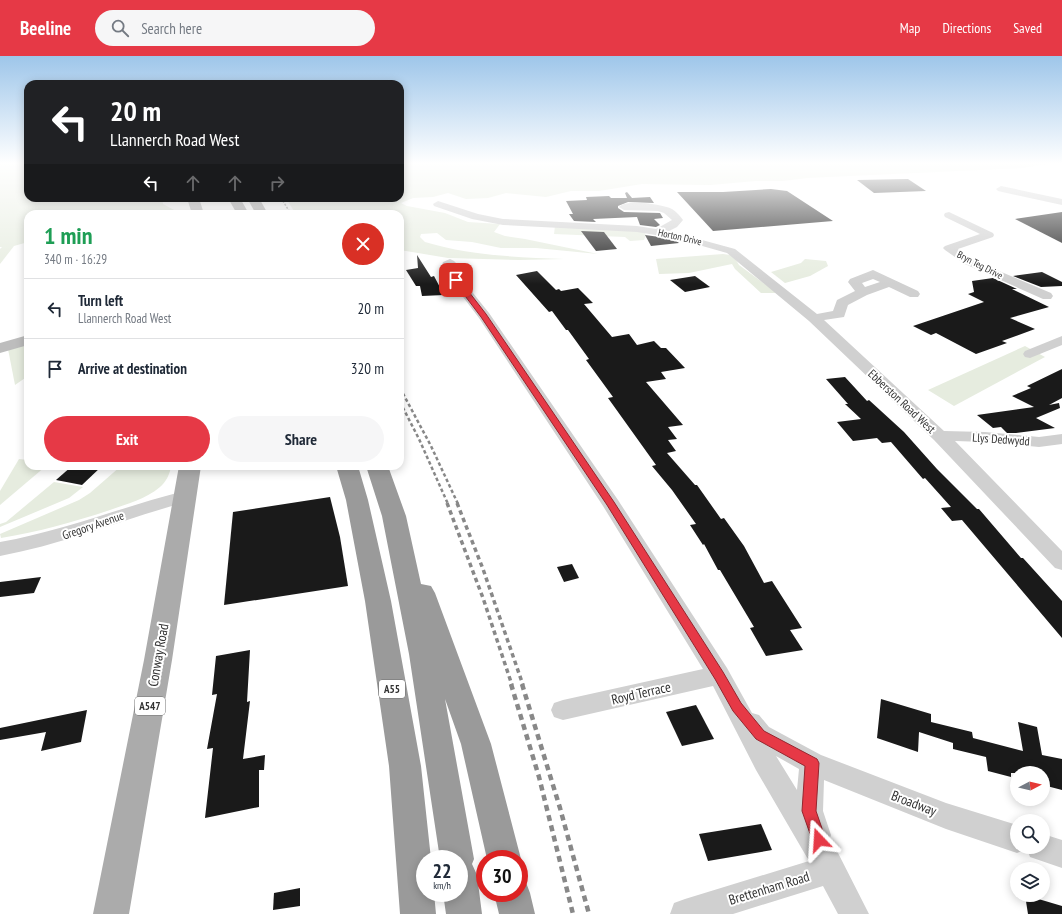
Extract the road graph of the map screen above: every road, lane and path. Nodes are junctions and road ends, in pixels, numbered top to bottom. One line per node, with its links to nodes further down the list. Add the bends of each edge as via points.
1 (438, 204): 4 (street, Horton Drive, via 476,217 502,222)
2 (624, 208): 4 (street, via 652,207 674,214 678,220)
3 (950, 215): 8 (street, Bryn Teg Drive, via 989,235 949,248 970,262)
4 (658, 232): 5 (street, Horton Drive)
5 (731, 251): 9 (street, Ebberston Road West)
6 (450, 263): 23 (street, via 447,268 484,316 607,498)
7 (914, 294): 9 (street, via 872,274 854,282 863,292 842,303 839,314)
8 (1047, 296)
9 (814, 318): 14 (street, Ebberston Road West)
10 (1062, 340): 13 (street)
11 (24, 341): 12 (street)
12 (0, 348)
13 (1030, 354)
14 (940, 436): 15 (street, Llys Dedwydd, via 1039,442); 22 (street, Ebberston Road West)
15 (1062, 439)
16 (189, 470): 19 (main road, Conway Road / A547)
17 (349, 470): 36 (highway, A55, via 378,601 402,750)
18 (378, 470): 20 (highway)
19 (184, 497): 21 (street, Gregory Avenue, via 160,502 56,538); 35 (main road, Conway Road / A547, via 158,660)
20 (394, 516): 28 (highway, via 423,654); 29 (highway, via 476,744)
21 (0, 549)
22 (1062, 563)
23 (719, 675): 24 (street); 25 (street, Royd Terrace)
24 (737, 707): 26 (street, Broadway, via 760,735); 32 (street, via 765,762)
25 (563, 710)
26 (812, 763): 27 (street, Broadway, via 946,816); 32 (street, via 809,811)
27 (1010, 838)
28 (456, 850)
29 (502, 850)
30 (1050, 850): 31 (street)
31 (1062, 854)
32 (830, 869): 39 (street, Brettenham Road); 40 (street)
33 (462, 902): 37 (highway)
34 (514, 902): 38 (highway)
35 (111, 914)
36 (418, 914)
37 (464, 914)
38 (517, 914)
39 (685, 914)
40 (854, 914)

